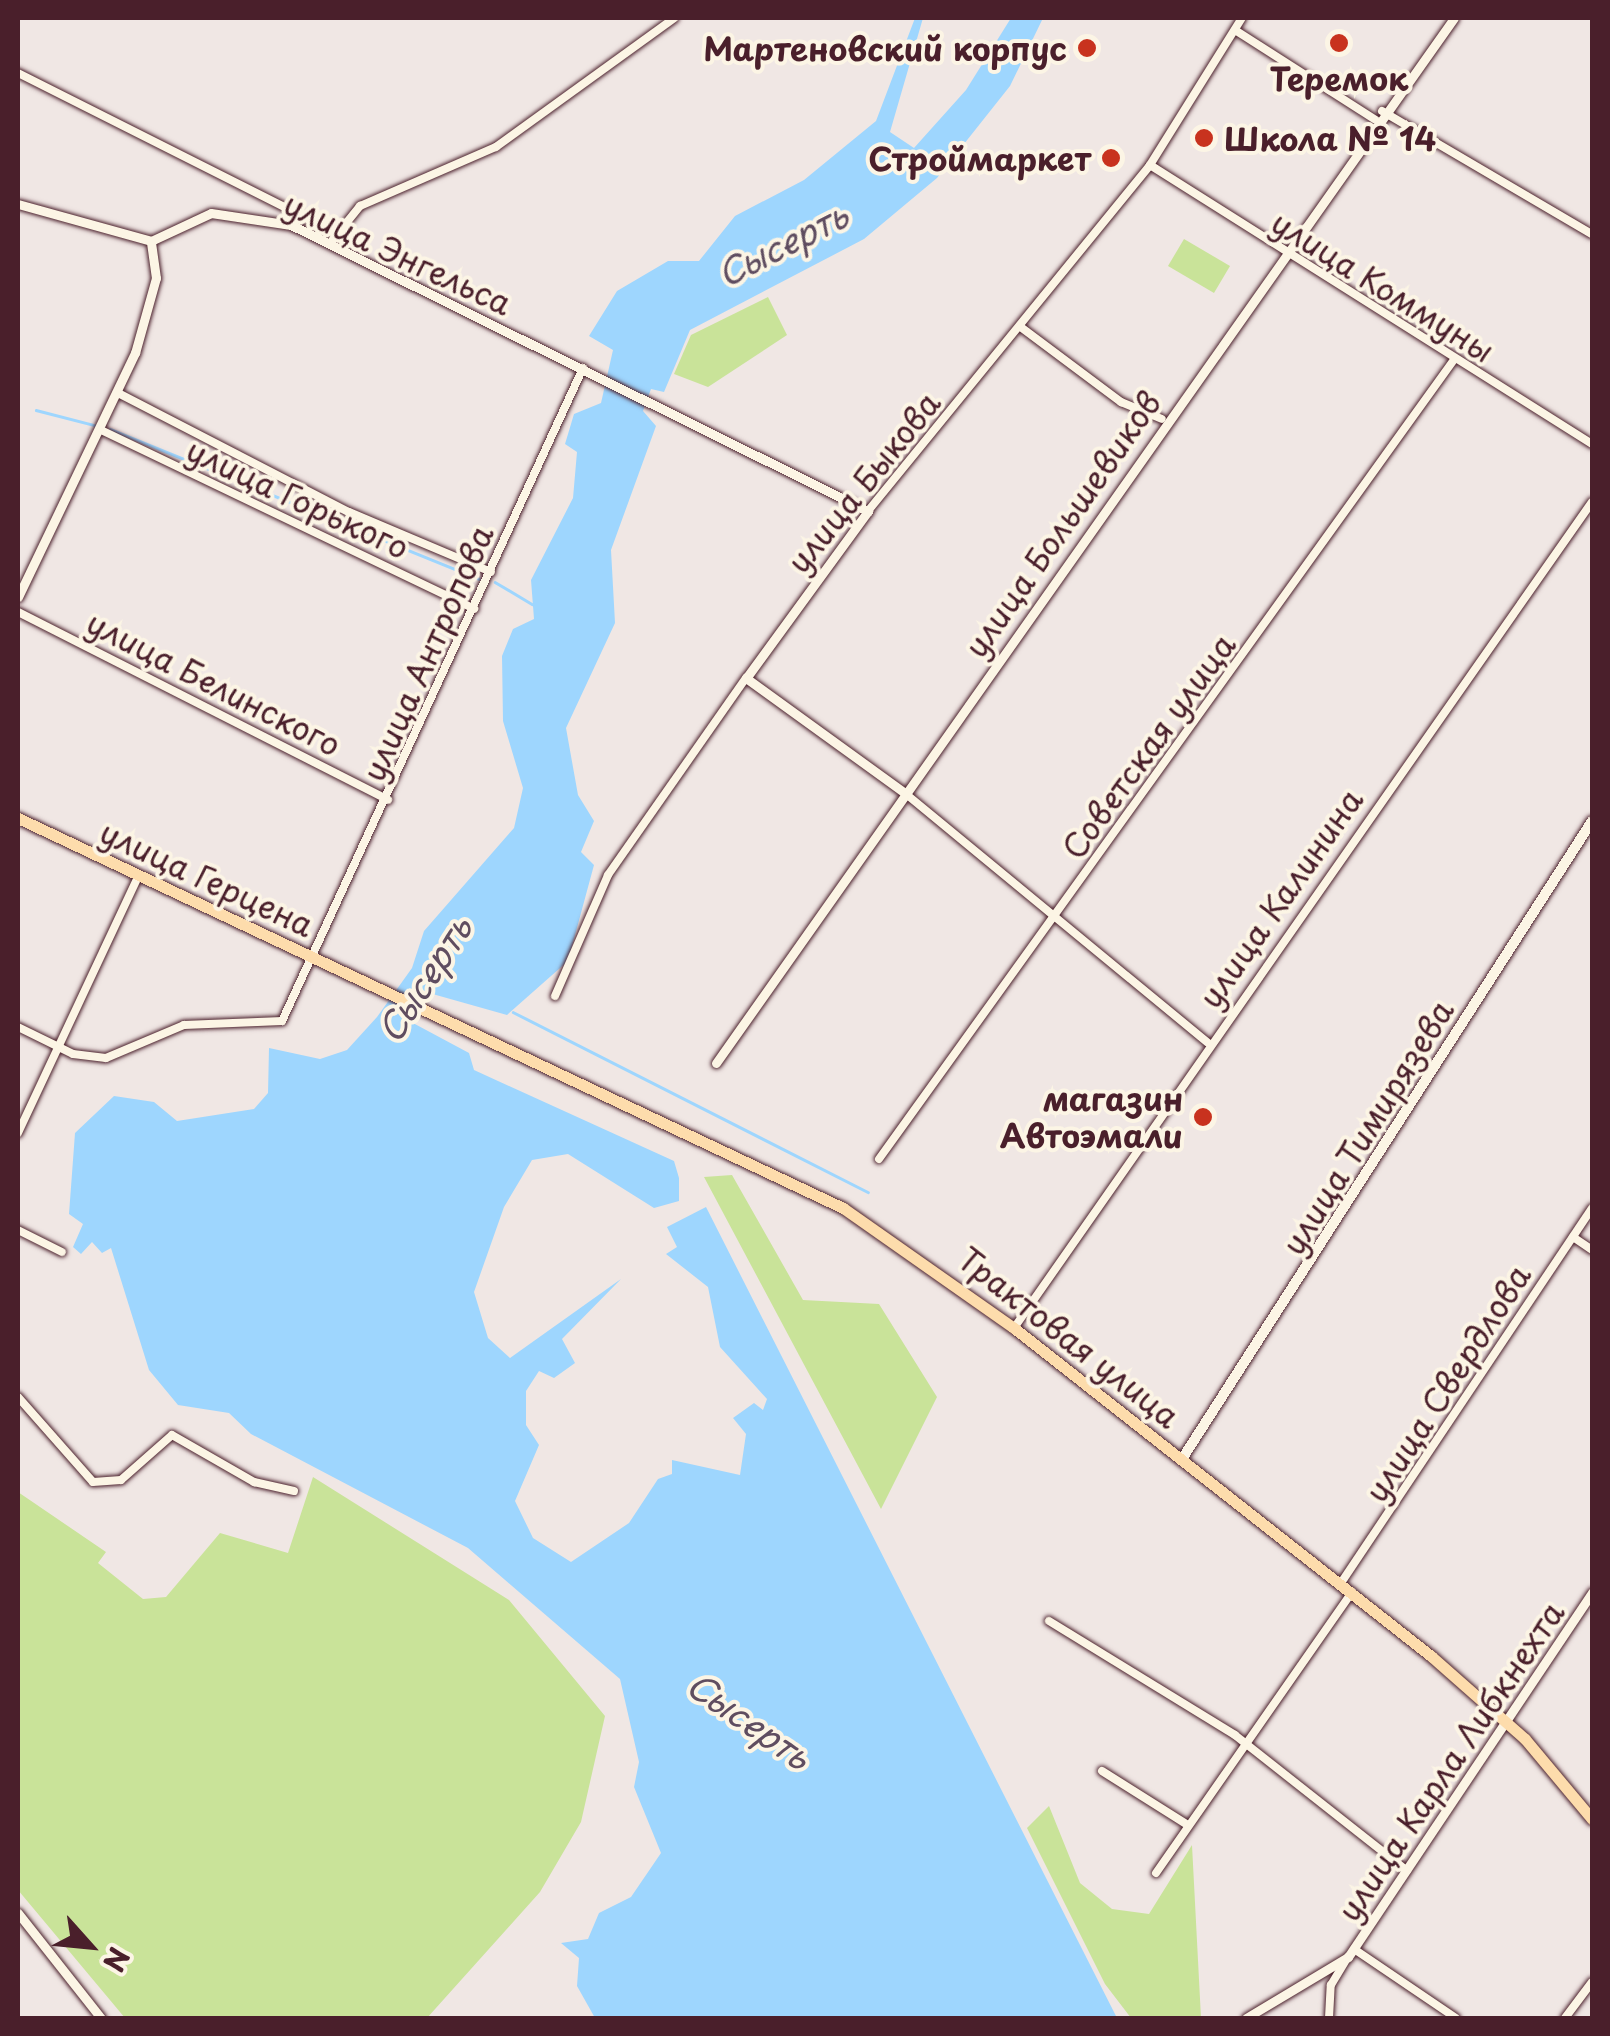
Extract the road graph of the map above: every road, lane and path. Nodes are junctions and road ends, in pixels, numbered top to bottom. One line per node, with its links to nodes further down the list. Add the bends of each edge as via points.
1 (674, 18): 10 (street, via 564,106 496,147 389,188)
2 (1242, 18): 4 (street, улица Быкова)
3 (1454, 18): 6 (street, улица Большевиков)
4 (1235, 30): 6 (street); 7 (street, улица Быкова)
5 (18, 74): 10 (street)
6 (1379, 116): 9 (street); 12 (street, улица Большевиков)
7 (1150, 165): 12 (street, улица Коммуны); 13 (street, улица Быкова)
8 (18, 204): 11 (street)
9 (1592, 234)
10 (332, 238): 11 (street, улица Энгельса, via 236,210); 15 (street, улица Энгельса)
11 (151, 241): 16 (street, via 153,294)
12 (1284, 252): 14 (street, улица Коммуны); 17 (street, улица Большевиков)
13 (1022, 328): 17 (street, via 1121,402); 21 (street, улица Быкова)
14 (1453, 361): 19 (street, улица Коммуны); 32 (street, Советская улица)
15 (584, 368): 21 (street, улица Энгельса); 22 (street, улица Антропова)
16 (118, 393): 18 (street); 22 (street, улица Горького, via 349,512)
17 (1162, 420): 27 (street, улица Большевиков)
18 (100, 430): 23 (street); 24 (street, улица Горького)
19 (1592, 444)
20 (1592, 502): 37 (street, улица Калинина)
21 (868, 511): 26 (street, улица Быкова)
22 (491, 572): 24 (street, улица Антропова)
23 (18, 598)
24 (474, 609): 28 (street, улица Антропова)
25 (18, 612): 28 (street, улица Белинского)
26 (746, 678): 27 (street); 34 (street, улица Быкова, via 608,875)
27 (906, 794): 32 (street); 39 (street, улица Большевиков)
28 (388, 800): 33 (street, улица Антропова)
29 (18, 818): 31 (main road, улица Герцена)
30 (1592, 821): 49 (main road, улица Тимирязева)
31 (138, 877): 33 (main road, улица Герцена); 38 (street)
32 (1056, 914): 37 (street); 41 (street, Советская улица)
33 (312, 958): 35 (main road, улица Герцена); 38 (street, улица Антропова, via 282,1020 184,1025 106,1058)
34 (555, 996)
35 (433, 1013): 47 (main road, Трактовая улица, via 843,1208)
36 (18, 1027): 38 (street)
37 (1208, 1043): 47 (street, улица Калинина)
38 (60, 1048): 40 (street)
39 (716, 1063)
40 (18, 1134)
41 (879, 1158)
42 (1592, 1208): 44 (street, улица Свердлова)
43 (18, 1230): 46 (street)
44 (1573, 1237): 45 (street); 51 (street, улица Свердлова)
45 (1592, 1250)
46 (62, 1252)
47 (1014, 1328): 49 (main road, Трактовая улица)
48 (18, 1397): 50 (street, via 93,1482 106,1486 136,1470 172,1435 254,1482)
49 (1182, 1459): 51 (main road, Трактовая улица)
50 (294, 1491)
51 (1347, 1588): 54 (main road, Трактовая улица); 55 (street, улица Свердлова)
52 (1592, 1592): 54 (street, улица Карла Либкнехта)
53 (1049, 1621): 55 (street)
54 (1507, 1722): 57 (main road, Трактовая улица); 59 (street, улица Карла Либкнехта)
55 (1240, 1743): 58 (street, улица Свердлова); 59 (street)
56 (1102, 1771): 58 (street)
57 (1592, 1819)
58 (1186, 1824): 60 (street, улица Свердлова)
59 (1407, 1872): 62 (street, улица Карла Либкнехта)
60 (1156, 1873)
61 (18, 1914): 64 (street)
62 (1351, 1953): 65 (street, улица Карла Либкнехта); 66 (street, улица Карла Либкнехта, via 1331,1985); 67 (street)
63 (1592, 1982): 68 (street)
64 (101, 2018)
65 (1246, 2018)
66 (1329, 2018)
67 (1456, 2018)
68 (1566, 2018)

